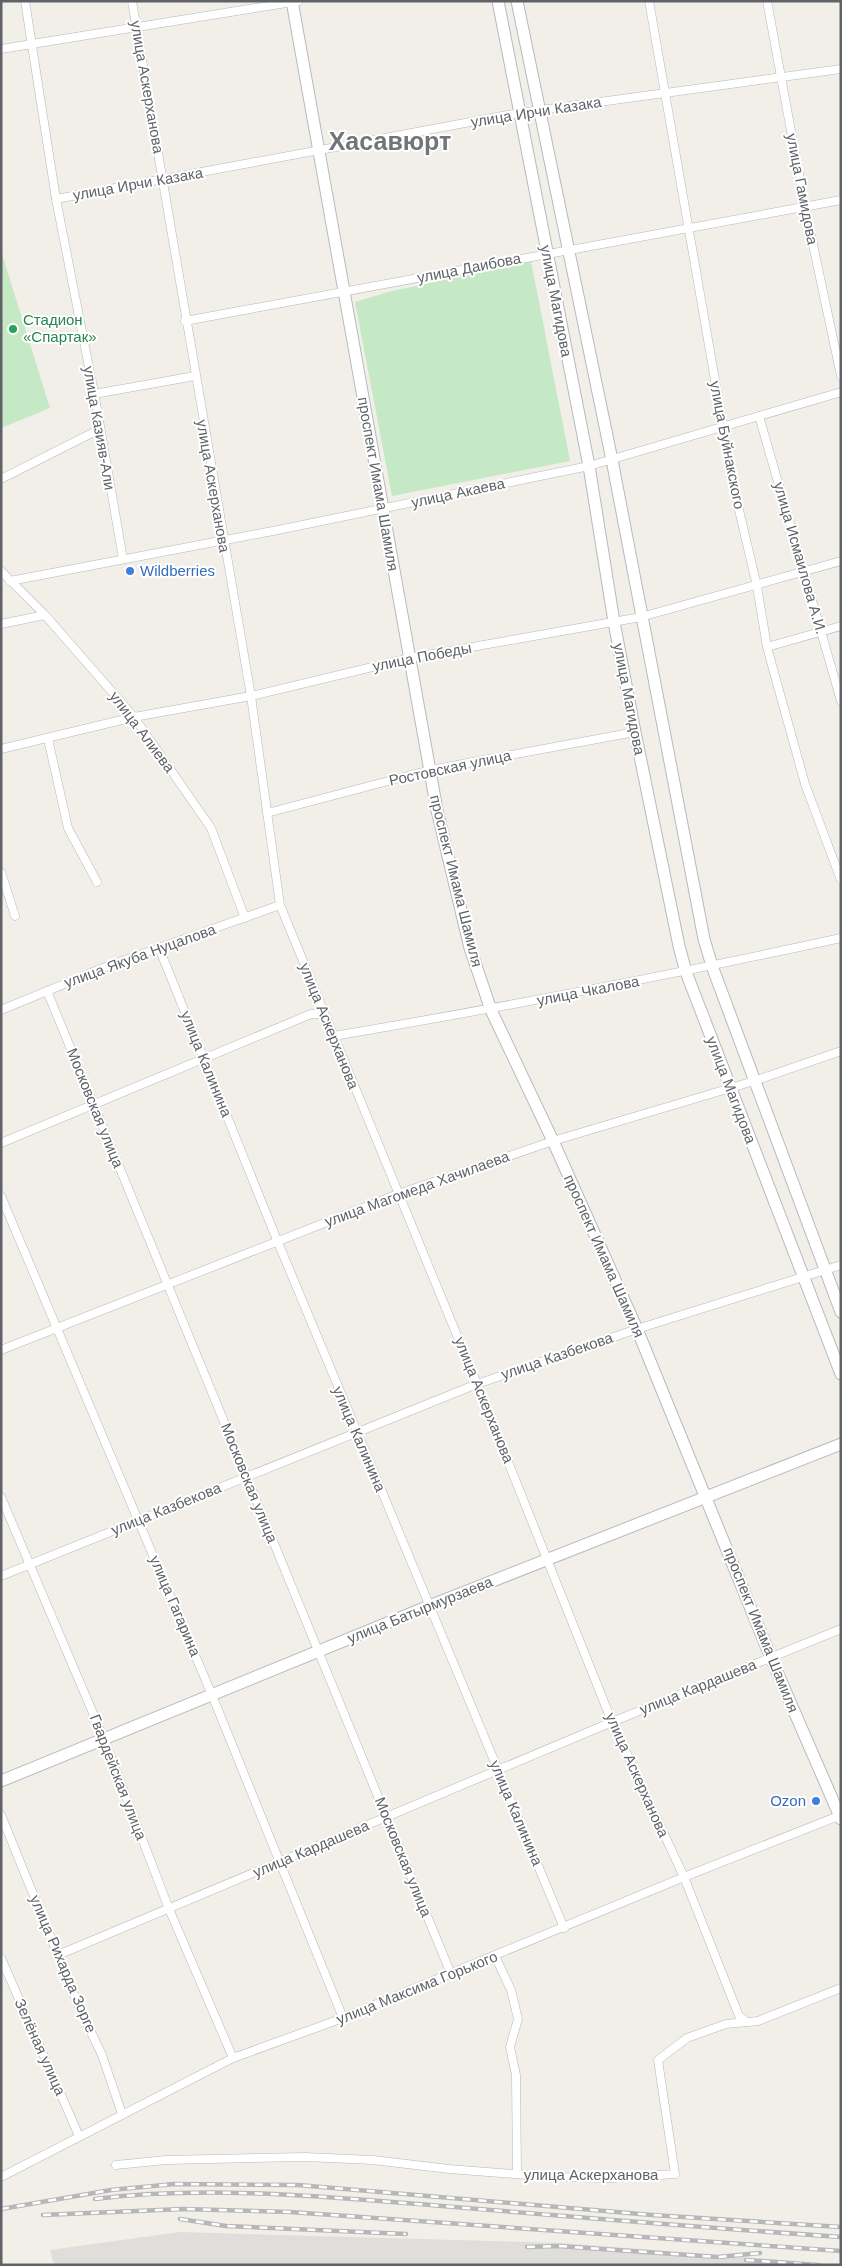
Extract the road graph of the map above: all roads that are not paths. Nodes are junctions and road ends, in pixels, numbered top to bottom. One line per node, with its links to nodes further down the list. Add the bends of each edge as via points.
1 (25, 1): 9 (street, улица Казияв-Али)
2 (132, 1): 8 (street, улица Аскерханова)
3 (498, 1): 15 (main road, улица Магидова)
4 (517, 1): 14 (main road, улица Магидова)
5 (649, 1): 13 (street, улица Буйнакского)
6 (767, 1): 12 (street, улица Гамидова)
7 (295, 2): 8 (street); 16 (main road, проспект Имама Шамиля)
8 (136, 28): 9 (street); 17 (street, улица Аскерханова)
9 (32, 44): 10 (street); 18 (street, улица Казияв-Али)
10 (1, 49)
11 (841, 69): 12 (street, улица Ирчи Казака)
12 (780, 78): 13 (street, улица Ирчи Казака); 20 (street, улица Гамидова)
13 (665, 93): 14 (street, улица Ирчи Казака); 21 (street, улица Буйнакского)
14 (540, 109): 15 (street, улица Ирчи Казака); 22 (main road, улица Магидова)
15 (519, 112): 16 (street, улица Ирчи Казака); 23 (main road, улица Магидова)
16 (318, 151): 17 (street, улица Ирчи Казака); 24 (main road, проспект Имама Шамиля)
17 (163, 179): 18 (street, улица Ирчи Казака); 25 (street, улица Аскерханова)
18 (56, 199): 29 (street, улица Казияв-Али)
19 (841, 200): 20 (street, улица Даибова)
20 (805, 207): 21 (street, улица Даибова); 27 (street, улица Гамидова)
21 (688, 228): 22 (street, улица Даибова); 31 (street, улица Буйнакского)
22 (567, 249): 23 (street, улица Даибова); 33 (main road, улица Магидова)
23 (547, 253): 24 (street, улица Даибова); 34 (main road, улица Магидова)
24 (345, 292): 25 (street, улица Даибова); 36 (main road, проспект Имама Шамиля)
25 (185, 321): 26 (street, улица Аскерханова)
26 (195, 376): 29 (street); 37 (street, улица Аскерханова)
27 (841, 376)
28 (841, 392): 30 (street, улица Акаева)
29 (94, 394): 32 (street, улица Казияв-Али)
30 (759, 416): 31 (street, улица Акаева); 41 (street, улица Исмаилова А.И.)
31 (723, 426): 33 (street, улица Акаева); 43 (street, улица Буйнакского, via 734,489)
32 (100, 429): 35 (street); 38 (street, улица Казияв-Али)
33 (612, 460): 34 (street, улица Акаева); 45 (main road, улица Магидова)
34 (589, 466): 36 (street, улица Акаева); 46 (main road, улица Магидова)
35 (1, 479)
36 (383, 508): 37 (street, улица Акаева); 51 (main road, проспект Имама Шамиля)
37 (222, 540): 38 (street, улица Акаева); 52 (street, улица Аскерханова)
38 (123, 559): 42 (street, улица Акаева)
39 (841, 561): 41 (street, улица Победы)
40 (1, 571): 42 (street, улица Алиева)
41 (804, 572): 43 (street, улица Победы); 49 (street, улица Исмаилова А.И.)
42 (10, 581): 44 (street, улица Алиева)
43 (758, 586): 45 (street, улица Победы); 50 (street, улица Буйнакского)
44 (45, 615): 47 (street); 54 (street, улица Алиева)
45 (641, 617): 46 (street, улица Победы); 68 (main road, улица Магидова, via 702,930)
46 (614, 622): 51 (street, улица Победы); 55 (main road, улица Магидова)
47 (1, 624)
48 (841, 626): 49 (street)
49 (821, 631): 50 (street); 53 (street, улица Исмаилова А.И.)
50 (767, 646): 61 (street, улица Буйнакского, via 805,784)
51 (410, 658): 52 (street, улица Победы); 58 (main road, проспект Имама Шамиля)
52 (251, 696): 54 (street, улица Победы); 59 (street, улица Аскерханова)
53 (841, 700)
54 (134, 717): 56 (street, улица Победы); 65 (street, улица Алиева, via 211,828)
55 (634, 732): 58 (street, Ростовская улица); 69 (main road, улица Магидова)
56 (48, 739): 57 (street, улица Победы); 62 (street, via 68,828)
57 (1, 749)
58 (430, 770): 59 (street, Ростовская улица); 72 (main road, проспект Имама Шамиля, via 470,948)
59 (267, 813): 63 (street, улица Аскерханова)
60 (1, 872): 64 (street)
61 (841, 880)
62 (97, 882)
63 (280, 905): 65 (street, улица Якуба Нуцалова); 73 (street, улица Аскерханова)
64 (15, 916)
65 (245, 918): 67 (street, улица Якуба Нуцалова)
66 (841, 938): 68 (street, улица Чкалова)
67 (159, 948): 70 (street, улица Якуба Нуцалова); 76 (street, улица Калинина)
68 (712, 966): 69 (street, улица Чкалова); 77 (main road, улица Магидова)
69 (686, 972): 72 (street, улица Чкалова); 78 (main road, улица Магидова)
70 (47, 991): 71 (street, улица Якуба Нуцалова); 79 (street, Московская улица)
71 (1, 1010)
72 (491, 1010): 74 (street, улица Чкалова); 80 (main road, проспект Имама Шамиля)
73 (324, 1014): 74 (street, улица Аскерханова); 76 (street, via 311,1014)
74 (334, 1036): 82 (street, улица Аскерханова)
75 (841, 1051): 77 (street, улица Магомеда Хачилаева)
76 (204, 1058): 79 (street); 84 (street, улица Калинина)
77 (754, 1081): 78 (street, улица Магомеда Хачилаева); 86 (main road, улица Магидова)
78 (730, 1088): 80 (street, улица Магомеда Хачилаева); 87 (main road, улица Магидова)
79 (94, 1105): 81 (street); 88 (street, Московская улица)
80 (553, 1140): 82 (street, улица Магомеда Хачилаева); 91 (main road, проспект Имама Шамиля)
81 (1, 1144)
82 (398, 1194): 84 (street, улица Магомеда Хачилаева); 94 (street, улица Аскерханова)
83 (1, 1196): 90 (street, улица Гагарина)
84 (277, 1240): 88 (street, улица Магомеда Хачилаева); 95 (street, улица Калинина)
85 (841, 1265): 86 (street, улица Казбекова)
86 (825, 1270): 87 (street, улица Казбекова); 89 (main road, улица Магидова)
87 (803, 1278): 91 (street, улица Казбекова); 93 (main road, улица Магидова)
88 (167, 1284): 90 (street, улица Магомеда Хачилаева); 97 (street, Московская улица)
89 (841, 1312)
90 (57, 1328): 92 (street, улица Магомеда Хачилаева); 100 (street, улица Гагарина)
91 (637, 1329): 94 (street, улица Казбекова); 98 (main road, проспект Имама Шамиля)
92 (1, 1350)
93 (841, 1374)
94 (477, 1384): 95 (street, улица Казбекова); 101 (street, улица Аскерханова)
95 (356, 1431): 97 (street, улица Казбекова); 104 (street, улица Калинина)
96 (841, 1444): 98 (main road, улица Батырмурзаева)
97 (246, 1476): 100 (street, улица Казбекова); 106 (street, Московская улица)
98 (706, 1496): 101 (main road, улица Батырмурзаева); 107 (main road, проспект Имама Шамиля)
99 (1, 1497): 102 (street, Гвардейская улица)
100 (138, 1520): 102 (street, улица Казбекова); 108 (street, улица Гагарина)
101 (548, 1560): 104 (main road, улица Батырмурзаева); 109 (street, улица Аскерханова)
102 (31, 1564): 103 (street, улица Казбекова); 110 (street, Гвардейская улица)
103 (1, 1576)
104 (429, 1606): 106 (main road, улица Батырмурзаева); 111 (street, улица Калинина)
105 (841, 1629): 107 (street, улица Кардашева)
106 (318, 1651): 108 (main road, улица Батырмурзаева); 115 (street, Московская улица)
107 (770, 1658): 109 (street, улица Кардашева); 114 (main road, проспект Имама Шамиля)
108 (212, 1695): 110 (main road, улица Батырмурзаева); 116 (street, улица Гагарина)
109 (612, 1722): 111 (street, улица Кардашева); 117 (street, улица Аскерханова)
110 (104, 1739): 112 (main road, улица Батырмурзаева); 118 (street, Гвардейская улица)
111 (498, 1770): 115 (street, улица Кардашева); 119 (street, улица Калинина)
112 (1, 1780)
113 (1, 1815): 120 (street, улица Рихарда Зорге)
114 (840, 1816): 117 (street, улица Максима Горького)
115 (387, 1817): 116 (street, улица Кардашева); 123 (street, Московская улица)
116 (280, 1862): 118 (street, улица Кардашева); 125 (street, улица Гагарина)
117 (684, 1877): 119 (street, улица Максима Горького); 126 (street, улица Аскерханова, via 739,2016)
118 (169, 1909): 120 (street, улица Кардашева); 127 (street, Гвардейская улица)
119 (564, 1928): 121 (street, улица Максима Горького)
120 (58, 1955): 128 (street, улица Рихарда Зорге, via 102,2055)
121 (495, 1956): 123 (street, улица Максима Горького); 131 (street, via 518,2019 510,2047 516,2075)
122 (1, 1958): 129 (street, Зелёная улица)
123 (451, 1974): 125 (street, улица Максима Горького)
124 (841, 1988): 126 (street, via 758,2021)
125 (342, 2018): 127 (street, улица Максима Горького)
126 (746, 2022): 131 (street, улица Аскерханова, via 726,2024 687,2038 658,2060 675,2174 611,2178)
127 (233, 2058): 128 (street, улица Максима Горького)
128 (122, 2114): 129 (street, улица Максима Горького)
129 (79, 2136): 132 (street, улица Максима Горького)
130 (116, 2165): 131 (street, улица Аскерханова, via 185,2159 305,2157)
131 (517, 2174)
132 (1, 2177)

